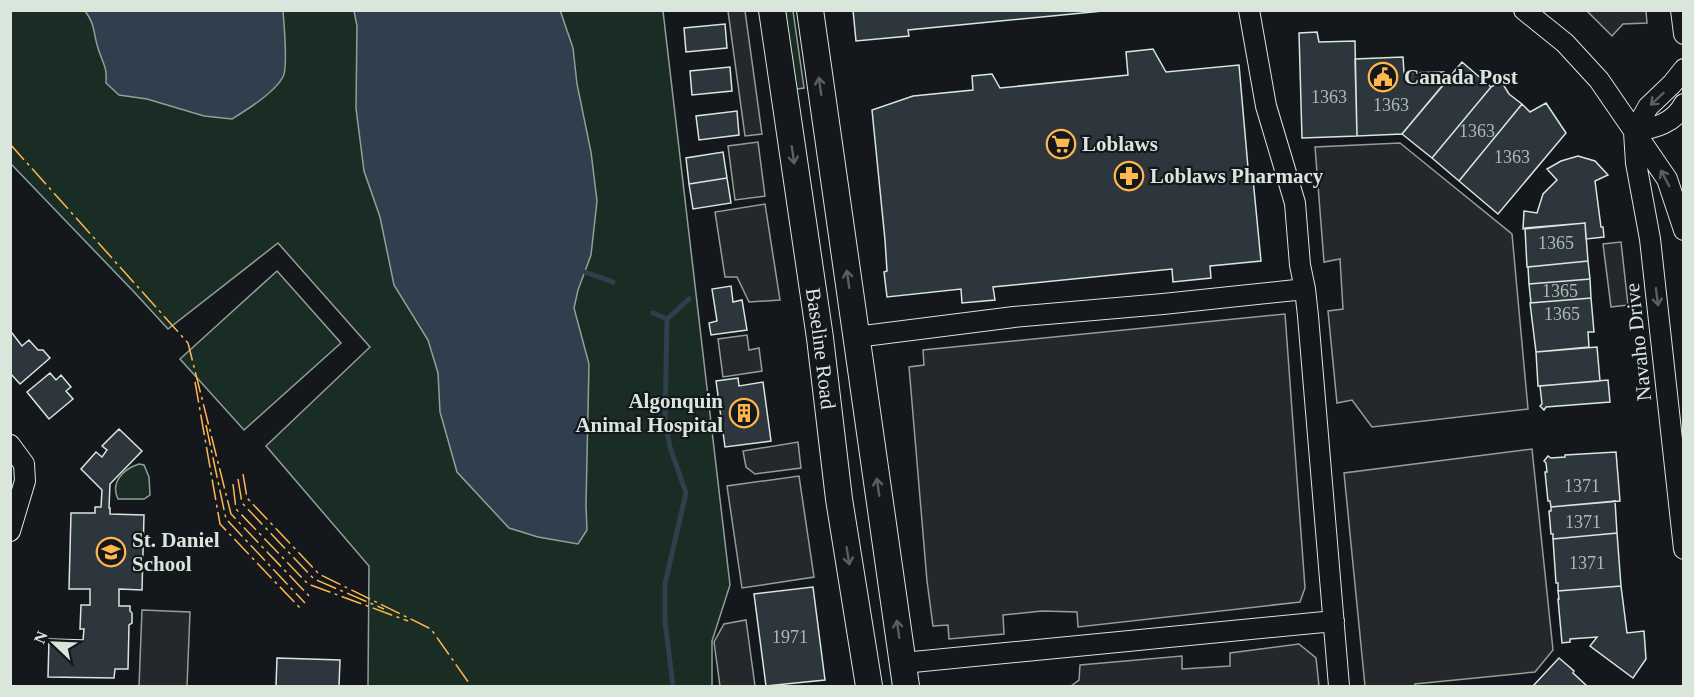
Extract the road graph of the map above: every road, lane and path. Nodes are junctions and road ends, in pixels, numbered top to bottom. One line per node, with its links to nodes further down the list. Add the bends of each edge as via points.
1 (772, 10): 13 (main road, Baseline Road, one-way to 13)
2 (810, 10): 12 (main road, Baseline Road, one-way to 2)
3 (1249, 10): 11 (street, via 1266,106 1294,203)
4 (1524, 10): 9 (street, via 1565,43 1599,80)
5 (1681, 10): 6 (street)
6 (1683, 34)
7 (1683, 69): 9 (street, one-way to 9, via 1648,107)
8 (1682, 109): 9 (street, via 1661,126)
9 (1634, 132): 10 (street, one-way to 9, via 1667,179); 16 (street, Navaho Drive, one-way to 16, via 1659,314)
10 (1683, 230)
11 (1305, 288): 12 (street); 17 (street)
12 (856, 337): 13 (main road); 18 (main road, Baseline Road, one-way to 12)
13 (820, 338): 19 (main road, Baseline Road, one-way to 19, via 839,499)
14 (10, 445): 15 (street, via 24,464 25,481)
15 (10, 531)
16 (1683, 549)
17 (1334, 621): 18 (street); 20 (street)
18 (905, 675)
19 (869, 687)
20 (1339, 687)

